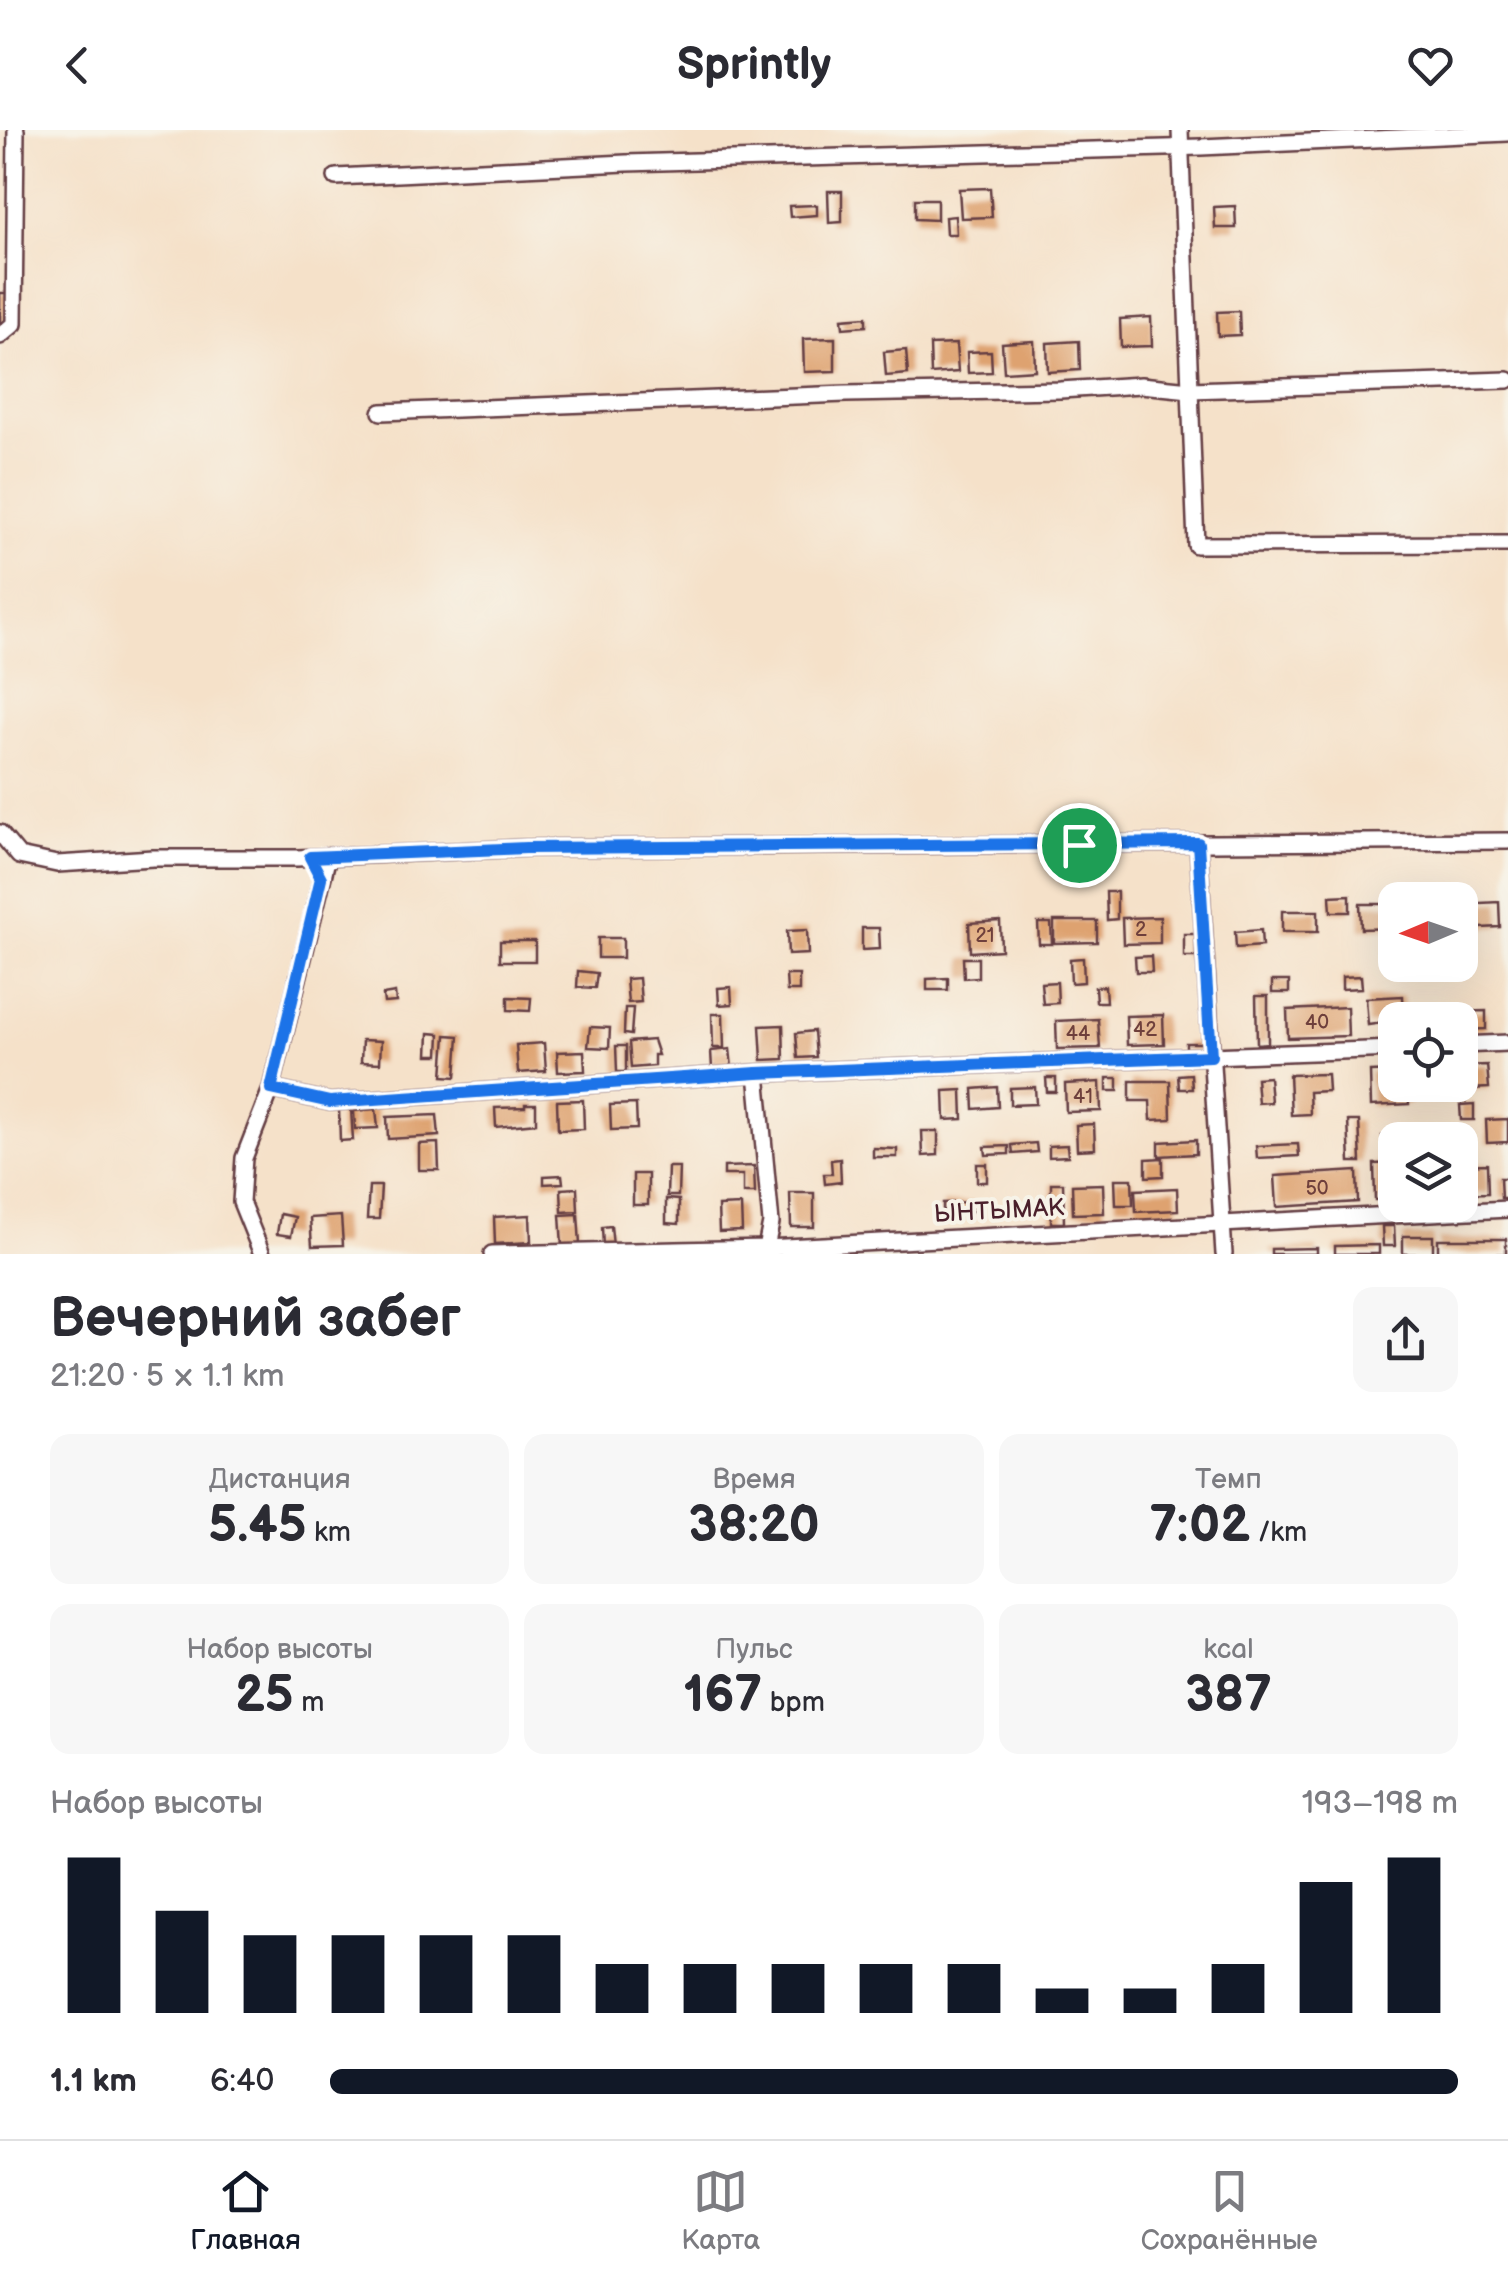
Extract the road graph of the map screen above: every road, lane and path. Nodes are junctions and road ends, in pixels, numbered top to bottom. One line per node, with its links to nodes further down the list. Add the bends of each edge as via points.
1 (16, 130): 6 (street, via 14,324)
2 (1180, 130): 4 (street)
3 (1508, 133): 4 (street)
4 (1182, 147): 5 (street); 8 (street)
5 (336, 177)
6 (0, 336)
7 (1508, 380): 8 (street)
8 (1190, 390): 9 (street, via 1141,385); 10 (street, via 1196,544)
9 (381, 412)
10 (1508, 544)
11 (0, 834): 15 (street, via 18,856 57,864)
12 (1508, 841): 13 (street)
13 (1198, 843): 14 (street, via 526,848); 20 (street)
14 (328, 856): 15 (street); 16 (street)
15 (310, 857): 16 (street)
16 (321, 878): 22 (street)
17 (1508, 1043): 18 (street)
18 (1478, 1045)
19 (1378, 1050): 20 (street)
20 (1211, 1056): 21 (street); 24 (street)
21 (757, 1073): 22 (street, via 330,1102); 25 (street, via 771,1223)
22 (271, 1089): 26 (street, via 244,1158 241,1202)
23 (1508, 1209): 24 (street, ЫНТЫМАК)
24 (1222, 1225): 25 (street, ЫНТЫМАК); 28 (street)
25 (764, 1250): 27 (street, ЫНТЫМАК)
26 (264, 1254)
27 (492, 1254)
28 (1224, 1254)

